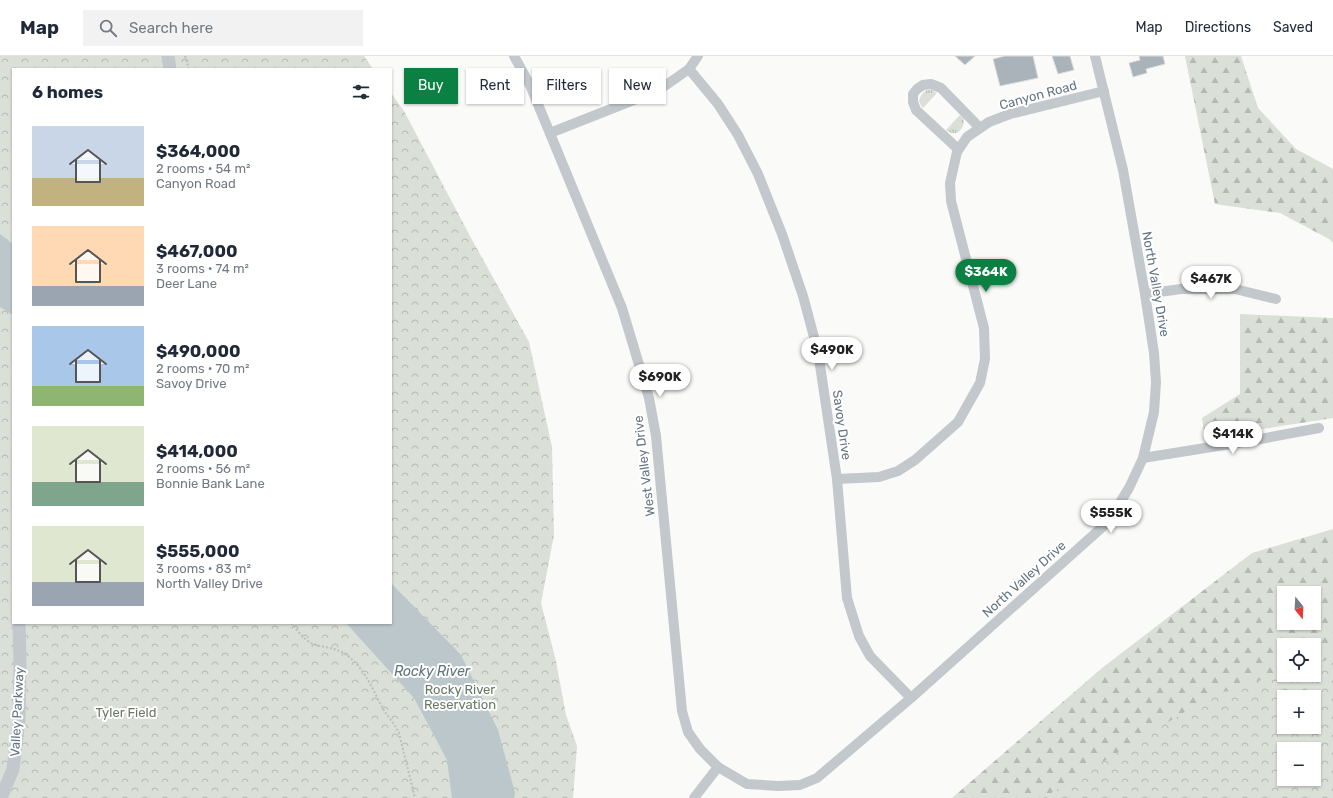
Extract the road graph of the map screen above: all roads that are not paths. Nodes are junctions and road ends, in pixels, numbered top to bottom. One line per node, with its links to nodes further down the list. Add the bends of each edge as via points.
1 (168, 56): 5 (street)
2 (514, 56): 9 (street, West Valley Drive, via 530,85)
3 (698, 56): 6 (street)
4 (1095, 56): 7 (street, North Valley Drive)
5 (170, 68)
6 (689, 69): 9 (street, via 659,90); 15 (street, Savoy Drive, via 718,104 738,135 758,174 782,234 818,352)
7 (1104, 91): 8 (street, Canyon Road, via 1010,114); 11 (street, North Valley Drive, via 1123,170)
8 (980, 128): 10 (street, Canyon Road, via 967,137); 10 (street, via 941,88 932,84 917,89 913,94 916,110)
9 (550, 133): 18 (street, West Valley Drive, via 622,308 649,398 656,436 682,711 688,732)
10 (958, 149): 15 (street, Canyon Road, via 950,183 952,201 984,328 985,359 980,383 958,422 915,460 879,477)
11 (1145, 294): 12 (street, via 1181,289 1235,289); 14 (street, North Valley Drive, via 1156,382 1154,412)
12 (1276, 299)
13 (1319, 428): 14 (street)
14 (1143, 458): 17 (street, North Valley Drive, via 1129,488 1108,522)
15 (837, 479): 17 (street, Savoy Drive, via 847,598 859,636 870,656)
16 (19, 624): 19 (street, Valley Parkway, via 19,720 13,769)
17 (911, 698): 18 (street, North Valley Drive, via 816,778 800,785 747,784)
18 (718, 767): 20 (street)
19 (1, 798)
20 (694, 798)

